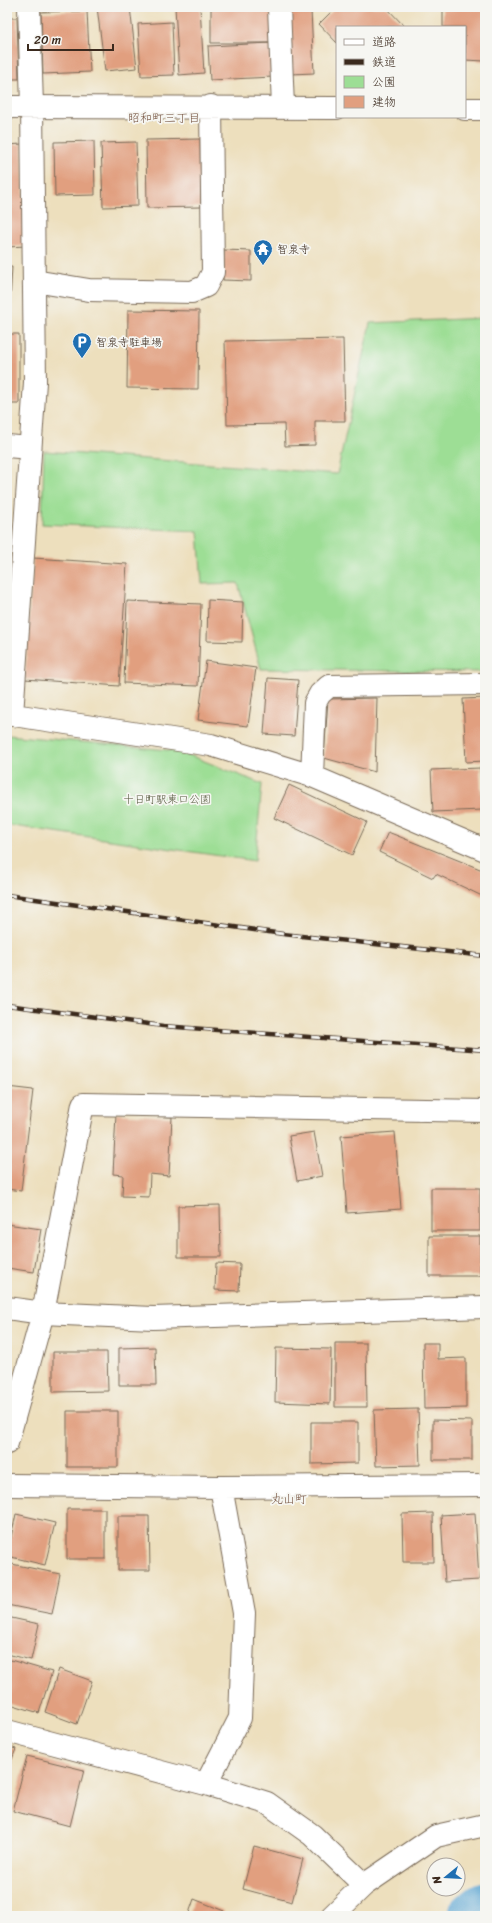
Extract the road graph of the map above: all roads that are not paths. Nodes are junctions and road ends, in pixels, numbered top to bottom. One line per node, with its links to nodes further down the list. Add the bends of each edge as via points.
1 (28, 7): 3 (street)
2 (279, 7): 6 (street)
3 (32, 106): 4 (street); 5 (street); 10 (street)
4 (211, 106): 6 (street); 10 (street, via 213,272 206,286 192,292 89,290)
5 (7, 107)
6 (283, 107): 7 (street)
7 (336, 108)
8 (466, 109): 9 (street)
9 (485, 109)
10 (34, 281): 12 (street, via 35,382)
11 (7, 446): 12 (street)
12 (30, 448): 14 (street)
13 (485, 684): 15 (street, via 329,686 315,703)
14 (10, 714): 15 (street, via 211,745)
15 (312, 776): 16 (street)
16 (485, 850)
17 (485, 1111): 20 (street, via 83,1104)
18 (485, 1307): 20 (street, via 153,1318)
19 (7, 1308): 20 (street)
20 (43, 1313): 21 (street)
21 (7, 1443)
22 (7, 1484): 24 (street)
23 (485, 1485): 24 (street)
24 (221, 1487): 26 (street, via 244,1613 240,1718)
25 (7, 1731): 26 (street)
26 (206, 1784): 28 (street, via 266,1803 312,1835)
27 (485, 1825): 28 (street, via 436,1836)
28 (364, 1885): 29 (street)
29 (332, 1916)

